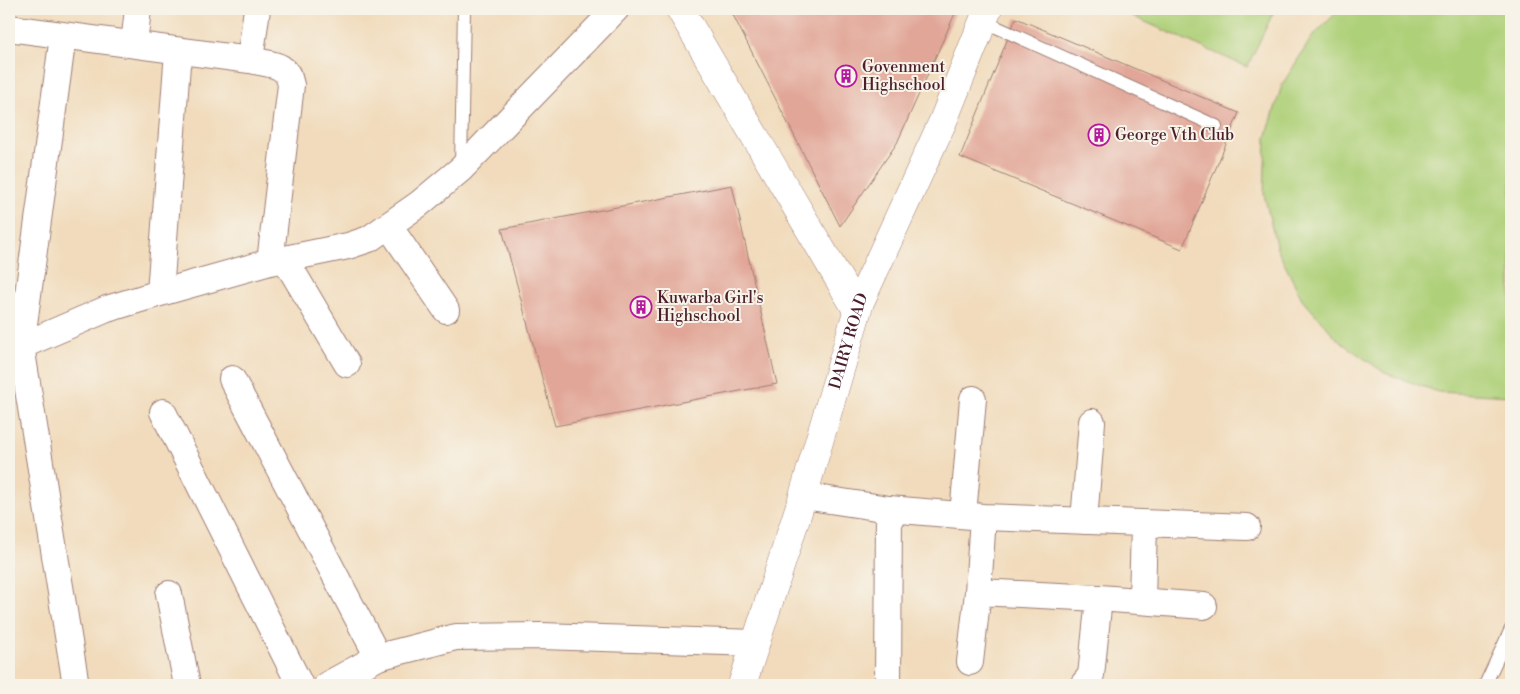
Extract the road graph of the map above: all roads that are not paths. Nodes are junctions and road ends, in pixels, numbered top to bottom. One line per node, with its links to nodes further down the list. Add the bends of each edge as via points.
1 (138, 9): 9 (street)
2 (257, 9): 11 (street)
3 (464, 9): 13 (lane)
4 (616, 9): 13 (street)
5 (680, 9): 18 (street)
6 (986, 15): 12 (lane); 18 (street, DAIRY ROAD, via 943,121)
7 (13, 22): 8 (street)
8 (63, 36): 9 (street); 19 (street)
9 (134, 44): 10 (street)
10 (178, 51): 11 (street); 16 (street)
11 (250, 60): 15 (street, via 284,68 291,85)
12 (1216, 126)
13 (461, 169): 14 (street)
14 (389, 226): 15 (street, via 348,246); 17 (street)
15 (278, 260): 16 (street); 20 (street)
16 (160, 293): 19 (street, via 107,309)
17 (446, 310)
18 (857, 310): 25 (street, DAIRY ROAD)
19 (15, 347): 40 (street)
20 (347, 364)
21 (232, 379): 39 (street)
22 (973, 399): 27 (street)
23 (163, 412): 42 (street)
24 (1092, 422): 28 (street)
25 (804, 496): 26 (street); 37 (street, DAIRY ROAD)
26 (889, 509): 27 (street); 45 (street)
27 (973, 516): 28 (street); 31 (street)
28 (1084, 521): 29 (street)
29 (1144, 524): 30 (street); 34 (street)
30 (1247, 527)
31 (978, 592): 33 (street); 38 (street)
32 (169, 594): 41 (street)
33 (1099, 598): 34 (street); 46 (street, via 1091,675)
34 (1142, 601): 35 (street)
35 (1204, 606)
36 (1511, 629): 47 (lane)
37 (756, 643): 39 (street, via 541,636 456,637); 44 (street, DAIRY ROAD)
38 (970, 662)
39 (367, 670): 43 (street)
40 (76, 685)
41 (187, 685)
42 (300, 685)
43 (327, 685)
44 (742, 685)
45 (888, 685)
46 (1083, 685)
47 (1485, 685)

